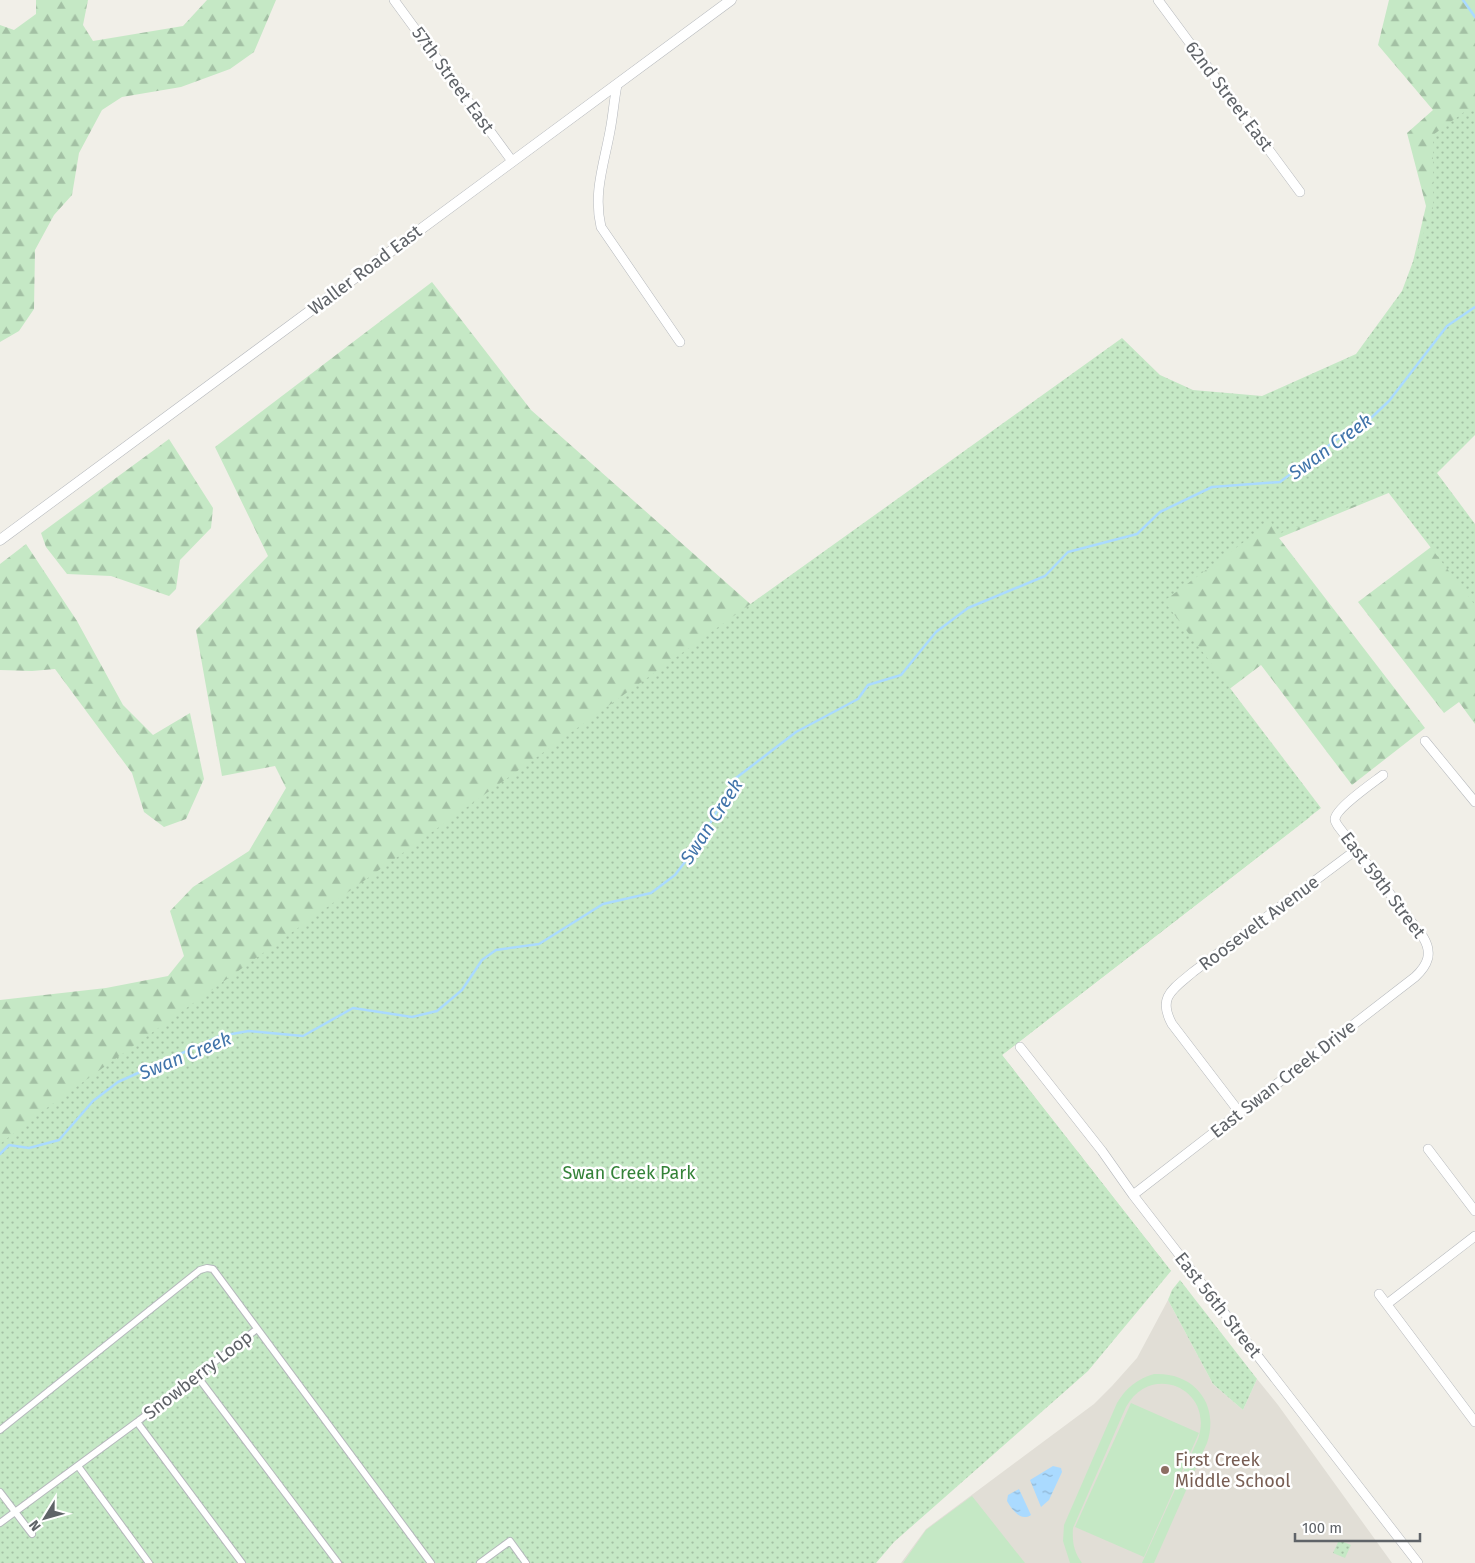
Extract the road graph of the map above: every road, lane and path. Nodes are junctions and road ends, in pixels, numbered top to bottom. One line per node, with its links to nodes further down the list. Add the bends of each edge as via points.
1 (394, 0): 5 (street, 57th Street East)
2 (731, 0): 4 (street, Waller Road East)
3 (1158, 0): 6 (street, 62nd Street East)
4 (617, 85): 5 (street, Waller Road East); 7 (street, via 598,192 601,226)
5 (512, 161): 8 (street, Waller Road East)
6 (1300, 192)
7 (680, 342)
8 (0, 540)
9 (1425, 741): 11 (street)
10 (1383, 775): 12 (street, East 59th Street, via 1346,805 1335,819)
11 (1475, 802)
12 (1356, 850): 13 (street, East 59th Street, via 1409,916 1429,948); 15 (street, Roosevelt Avenue, via 1193,972 1167,999 1166,1012 1172,1024)
13 (1428, 958): 15 (street, East Swan Creek Drive, via 1415,977)
14 (1020, 1047): 17 (street, East 56th Street)
15 (1240, 1113): 17 (street, East Swan Creek Drive)
16 (1428, 1149): 18 (street)
17 (1133, 1195): 38 (street, East 56th Street)
18 (1475, 1211)
19 (1475, 1236): 21 (street)
20 (1379, 1294): 21 (street)
21 (1387, 1304): 25 (street)
22 (257, 1329): 23 (street, Snowberry Loop); 26 (street, via 213,1269 200,1270); 35 (street, Snowberry Loop)
23 (197, 1376): 24 (street, Snowberry Loop); 34 (street)
24 (137, 1422): 27 (street, Snowberry Loop); 33 (street)
25 (1475, 1422)
26 (0, 1430)
27 (78, 1466): 29 (street, Snowberry Loop); 32 (street)
28 (0, 1492): 29 (street)
29 (15, 1511): 30 (street, Snowberry Loop); 31 (street)
30 (0, 1523)
31 (32, 1534)
32 (149, 1563)
33 (242, 1563)
34 (338, 1563)
35 (431, 1563)
36 (480, 1563): 37 (street, via 510,1541)
37 (526, 1563)
38 (1418, 1563)

